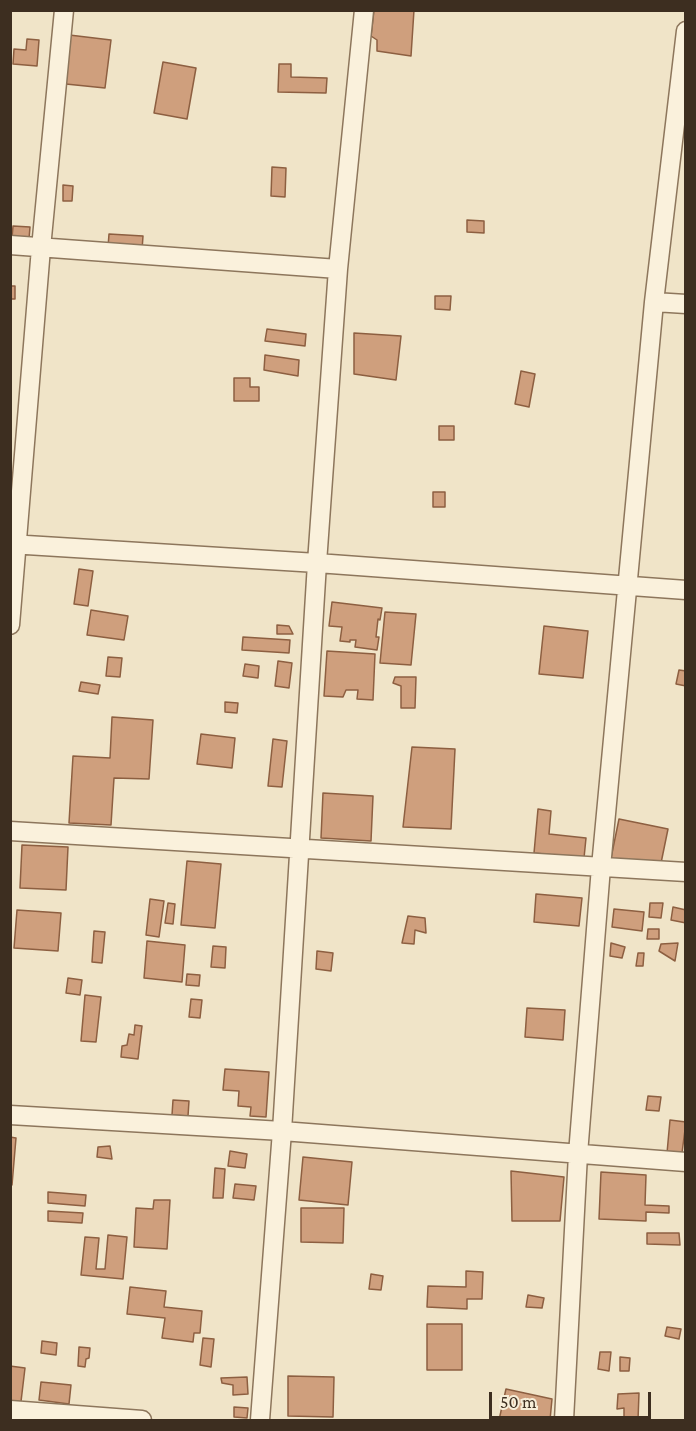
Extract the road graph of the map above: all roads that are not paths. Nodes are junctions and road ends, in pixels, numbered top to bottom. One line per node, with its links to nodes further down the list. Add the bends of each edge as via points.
1 (64, 10): 5 (street)
2 (364, 10): 6 (street)
3 (686, 32): 7 (street)
4 (10, 245): 5 (street)
5 (41, 248): 6 (street); 9 (street)
6 (338, 269): 10 (street)
7 (654, 302): 8 (street); 11 (street)
8 (686, 304)
9 (14, 544): 10 (street); 13 (street)
10 (317, 563): 11 (street); 15 (street)
11 (628, 585): 12 (street); 16 (street)
12 (686, 590)
13 (10, 625)
14 (10, 831): 15 (street)
15 (300, 849): 16 (street); 19 (street)
16 (601, 867): 17 (street); 20 (street)
17 (686, 872)
18 (10, 1115): 19 (street)
19 (282, 1131): 20 (street); 24 (street)
20 (578, 1154): 21 (street); 25 (street)
21 (686, 1162)
22 (10, 1410): 23 (street)
23 (142, 1420)
24 (260, 1420)
25 (564, 1420)

